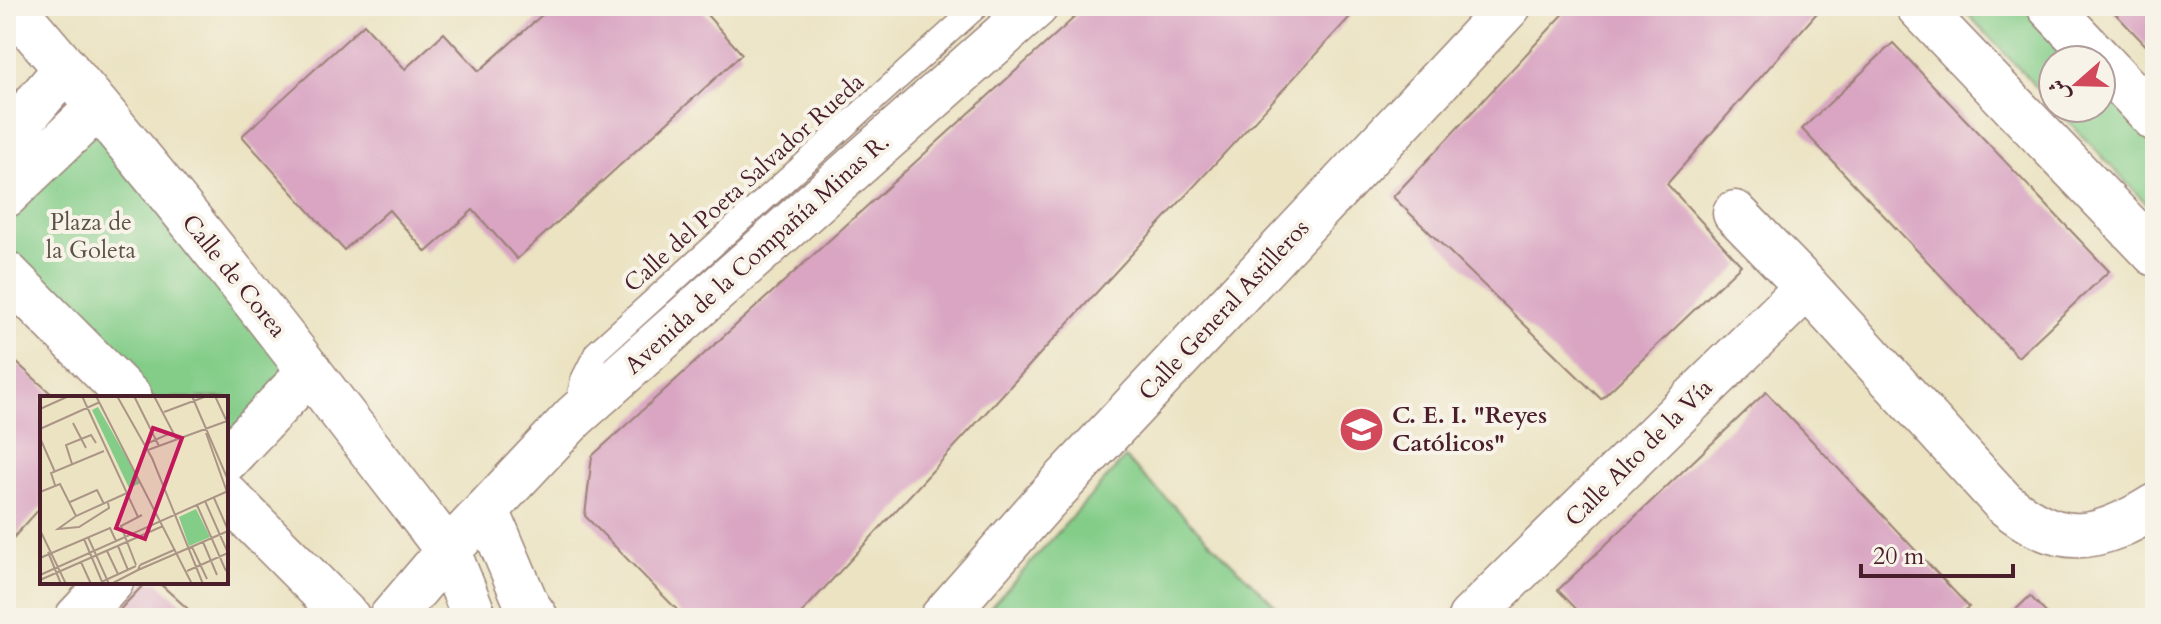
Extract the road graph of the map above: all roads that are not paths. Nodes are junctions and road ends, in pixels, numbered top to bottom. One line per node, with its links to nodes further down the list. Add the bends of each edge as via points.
1 (12, 6): 8 (street, Calle de Corea)
2 (978, 6): 20 (lane, Calle del Poeta Salvador Rueda, via 596,352 582,380)
3 (1036, 6): 20 (street, Avenida de la Compañía Minas R.)
4 (1509, 6): 32 (street, Calle General Astilleros, via 1043,503)
5 (1918, 6): 15 (street)
6 (2049, 6): 7 (street)
7 (2084, 44)
8 (66, 68): 10 (street, Calle de Corea); 12 (street)
9 (2117, 79): 11 (street)
10 (97, 108): 13 (street); 18 (street, Calle de Corea)
11 (2155, 119)
12 (6, 139)
13 (6, 195)
14 (1735, 213): 17 (street)
15 (2155, 254)
16 (6, 273): 19 (street)
17 (1807, 287): 23 (street, via 2025,520 2065,536 2086,535 2128,523); 33 (street, Calle Alto de la Vía)
18 (310, 371): 21 (street); 25 (street, Calle de Corea)
19 (128, 396)
20 (574, 417): 24 (street, Avenida de la Compañía Minas R.)
21 (228, 458)
22 (228, 497): 28 (street)
23 (2155, 506)
24 (487, 510): 25 (street, Avenida de la Compañía Minas R.); 31 (street)
25 (448, 551): 29 (street, Avenida de la Compañía Minas R.); 30 (street, Calle de Corea)
26 (109, 584): 27 (street)
27 (77, 618)
28 (348, 618)
29 (391, 618)
30 (475, 618)
31 (536, 618)
32 (942, 618)
33 (1470, 618)

